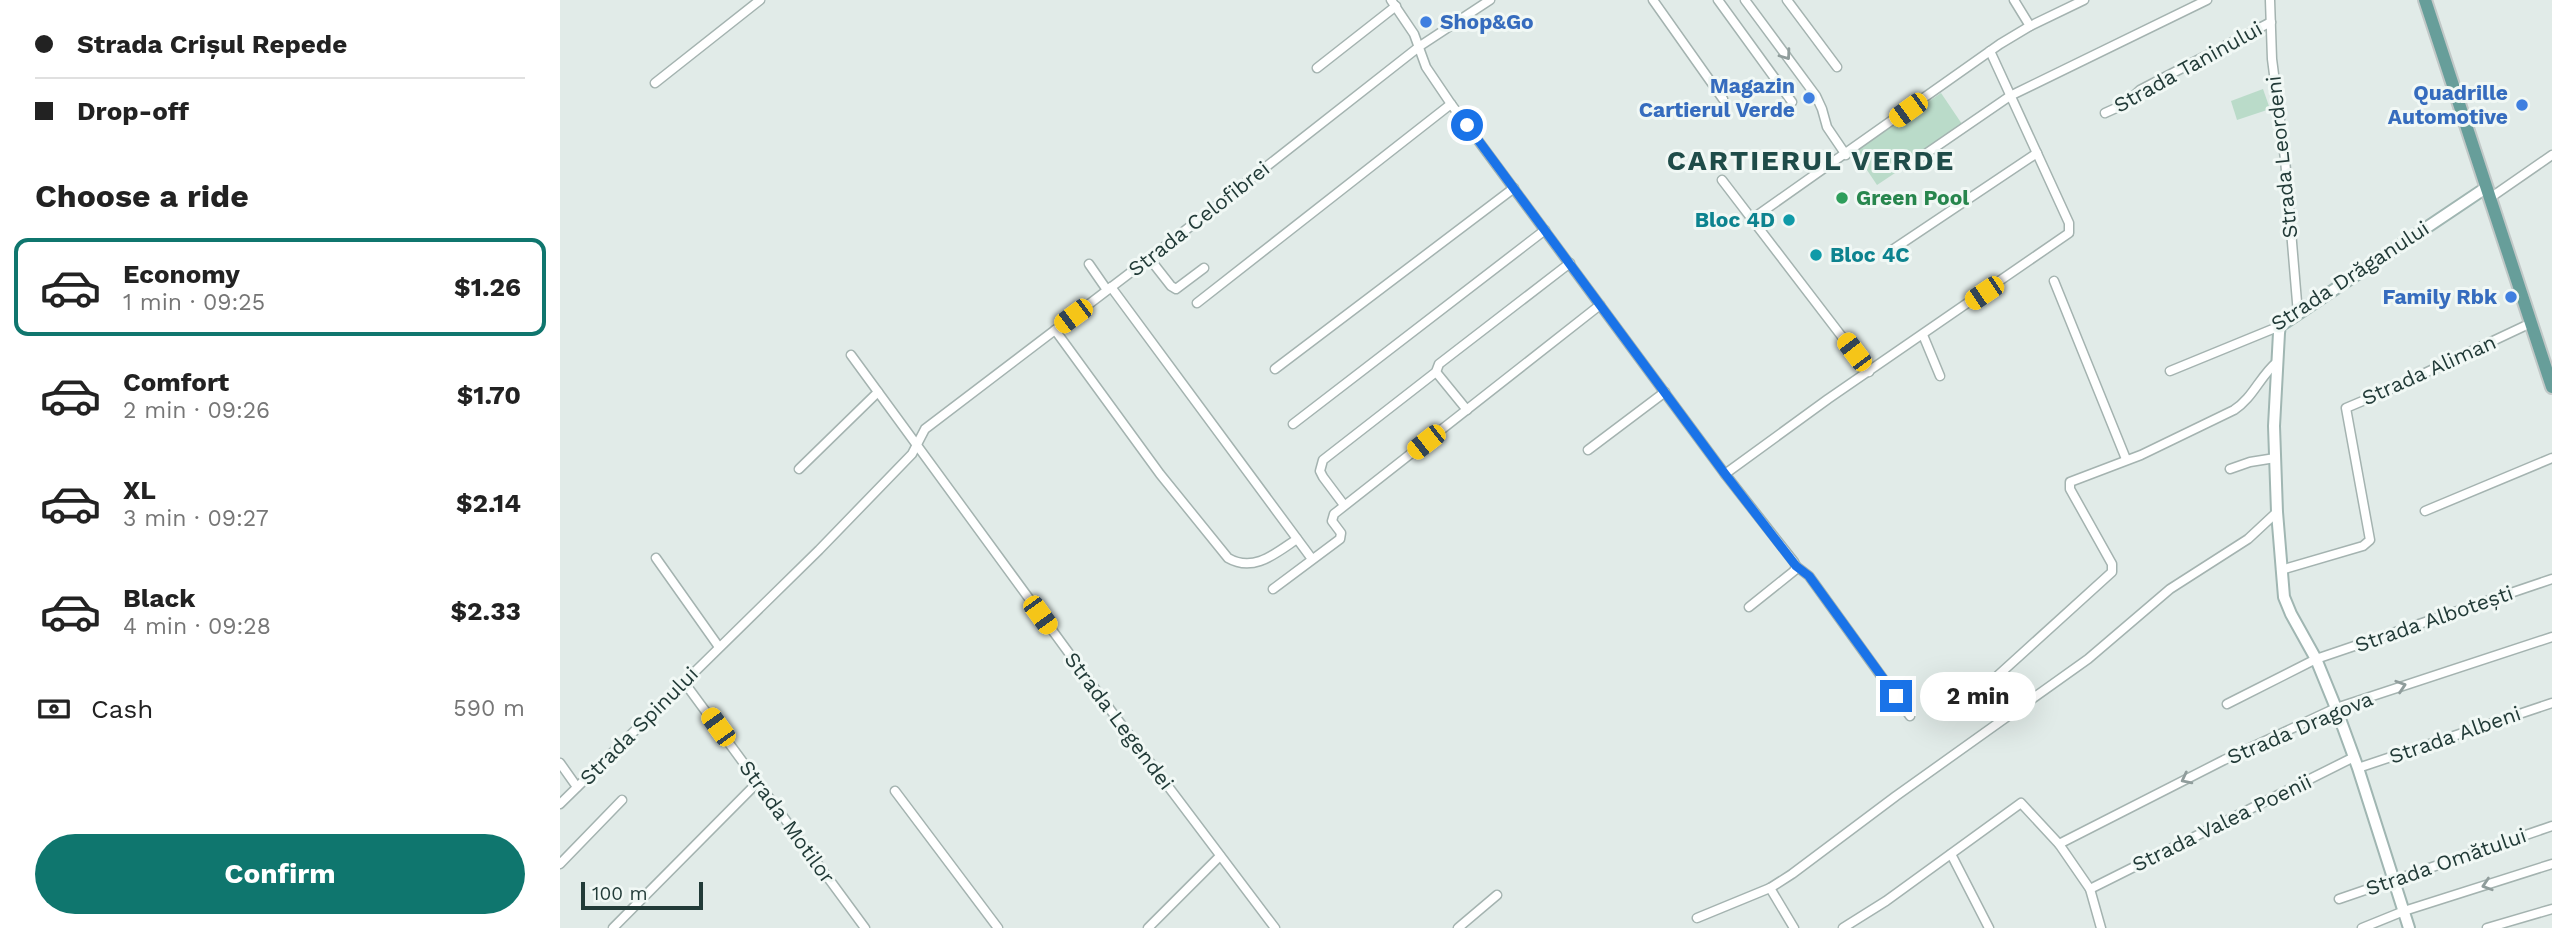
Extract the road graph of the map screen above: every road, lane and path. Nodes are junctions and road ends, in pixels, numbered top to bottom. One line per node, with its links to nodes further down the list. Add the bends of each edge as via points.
1 (760, 0): 19 (street)
2 (1490, 0): 15 (street, Strada Celofibrei)
3 (1653, 0): 21 (street)
4 (1718, 0): 22 (street)
5 (1745, 0): 26 (street, one-way to 26, via 1816,96 1827,127)
6 (1787, 0): 17 (street)
7 (2014, 0): 14 (street)
8 (2084, 0): 14 (street)
9 (2207, 0): 20 (street)
10 (2270, 0): 13 (street, Strada Leordeni)
11 (2425, 0): 31 (main road)
12 (1393, 3): 15 (street); 18 (street)
13 (2271, 22): 24 (street, Strada Taninului); 43 (street, Strada Leordeni)
14 (2030, 26): 16 (street)
15 (1419, 46): 23 (street, via 1426,67); 35 (street, Strada Celofibrei)
16 (1990, 51): 20 (street); 26 (street)
17 (1837, 67)
18 (1317, 68)
19 (655, 83)
20 (2010, 96): 25 (street); 28 (street)
21 (1723, 99)
22 (1792, 102)
23 (1451, 104): 30 (street); 41 (street)
24 (2105, 113)
25 (2037, 153): 34 (street); 47 (street, via 2069,223 2069,233)
26 (1846, 155): 32 (street)
27 (2552, 155): 31 (street)
28 (1908, 166)
29 (1722, 180): 32 (street)
30 (1514, 188): 33 (street); 50 (street)
31 (2488, 193): 43 (street, Strada Drăganului); 44 (main road)
32 (1752, 219): 53 (street)
33 (1545, 230): 36 (street); 59 (street)
34 (1889, 252)
35 (1149, 258): 38 (street, via 1176,289); 40 (street, Strada Celofibrei)
36 (1570, 263): 42 (street); 52 (street, via 1439,364)
37 (1089, 264): 40 (street)
38 (1204, 268)
39 (2054, 281): 64 (street)
40 (1109, 289): 46 (street, Strada Celofibrei); 71 (street)
41 (1196, 303)
42 (1600, 305): 57 (street); 58 (street)
43 (2298, 314): 45 (street, Strada Drăganului)
44 (2531, 323): 55 (main road); 75 (street, Strada Aliman, via 2346,408 2370,540)
45 (2280, 326): 49 (street); 51 (street, Strada Drăganului)
46 (1055, 330): 60 (street, Strada Celofibrei, via 925,429); 71 (street, via 1228,558 1242,564 1261,562)
47 (1923, 335): 53 (street); 54 (street)
48 (851, 355): 56 (street, Strada Legendei)
49 (2277, 362): 62 (street); 64 (street, via 2240,406)
50 (1275, 369)
51 (2170, 371)
52 (1436, 372): 58 (street); 68 (street, via 1323,460 1322,477)
53 (1869, 372): 67 (street)
54 (1940, 376)
55 (2552, 387)
56 (878, 392): 60 (street, Strada Legendei); 65 (street)
57 (1665, 392): 61 (street); 67 (street)
58 (1467, 410): 68 (street)
59 (1293, 424)
60 (916, 446): 80 (street, Strada Spinului, via 819,550); 98 (street, Strada Legendei)
61 (1588, 450)
62 (2275, 458): 66 (street); 69 (street)
63 (2552, 458): 70 (street)
64 (2126, 459): 82 (street, via 2070,482 2112,572)
65 (799, 469)
66 (2230, 469)
67 (1725, 474): 74 (street)
68 (1344, 505): 73 (street, via 1332,517 1340,539)
69 (2277, 512): 75 (street); 102 (street, via 2248,539 2169,589 2088,659)
70 (2425, 512)
71 (1297, 539): 73 (street)
72 (656, 558): 80 (street)
73 (1312, 559): 77 (street)
74 (1796, 566): 78 (street); 87 (street, via 1809,576)
75 (2281, 570): 81 (street, via 2286,606)
76 (2552, 579): 81 (street, Strada Albotești)
77 (1273, 589)
78 (1749, 607)
79 (2552, 636): 86 (street, Strada Dragova, one-way to 79)
80 (719, 647): 83 (street, Strada Spinului)
81 (2316, 659): 85 (street, Strada Albotești); 86 (street)
82 (1994, 679)
83 (684, 682): 90 (street, Strada Motilor); 91 (street, Strada Spinului)
84 (2552, 703): 88 (street, Strada Albeni)
85 (2227, 704)
86 (2336, 708): 88 (street); 96 (street, Strada Dragova, one-way to 96)
87 (1910, 716)
88 (2356, 762): 101 (street); 103 (street, Strada Valea Poenii)
89 (560, 763): 91 (street)
90 (758, 782): 109 (street, Strada Motilor); 110 (street)
91 (577, 787): 94 (street, Strada Spinului)
92 (895, 791): 111 (street)
93 (622, 800): 99 (street)
94 (560, 804)
95 (2552, 827): 101 (street, Strada Omătului)
96 (2059, 844): 97 (street, via 2024,804 2018,803); 103 (street)
97 (1951, 854): 116 (street); 117 (street)
98 (1220, 856): 112 (street); 113 (street, Strada Legendei)
99 (560, 864)
100 (2552, 864): 107 (street, one-way to 107)
101 (2393, 879): 105 (street, Strada Omătului); 107 (street)
102 (1770, 888): 108 (street); 115 (street)
103 (2090, 889): 118 (street)
104 (1497, 895): 114 (street)
105 (2340, 899)
106 (2552, 909): 121 (street)
107 (2404, 911): 119 (street); 120 (street)
108 (1697, 918)
109 (860, 926)
110 (613, 928)
111 (998, 928)
112 (1148, 928)
113 (1275, 928)
114 (1458, 928)
115 (1794, 928)
116 (1843, 928)
117 (1989, 928)
118 (2101, 928)
119 (2362, 928)
120 (2409, 928)
121 (2487, 928)

